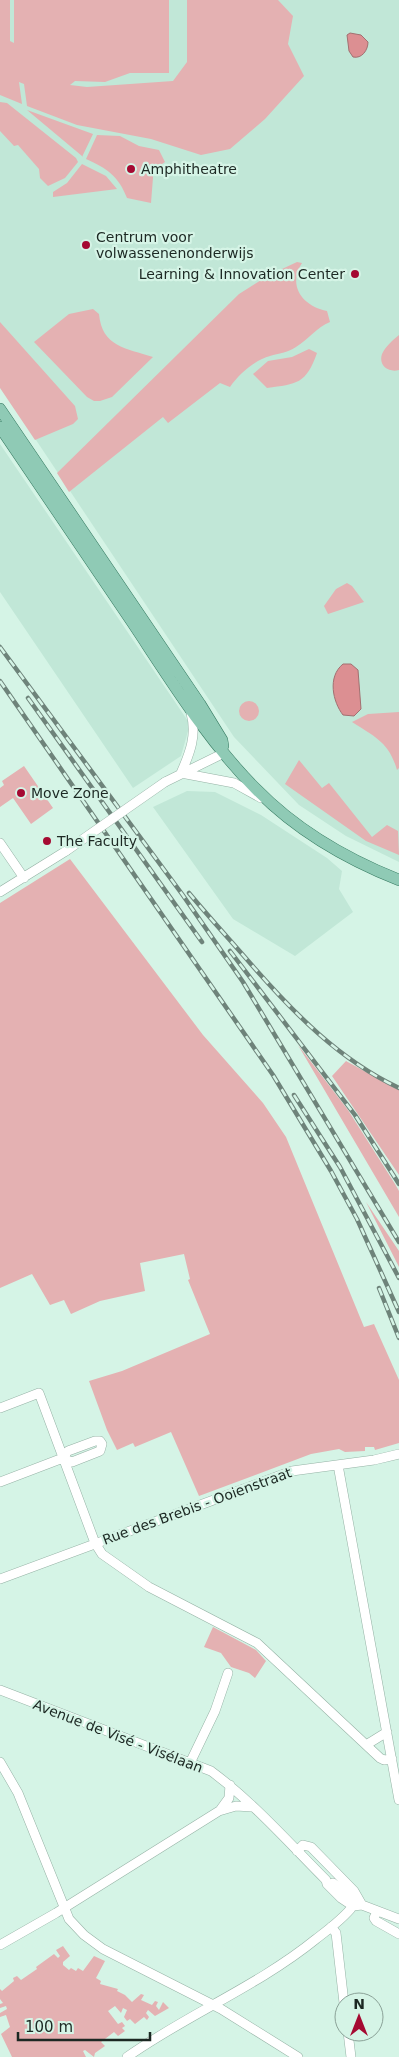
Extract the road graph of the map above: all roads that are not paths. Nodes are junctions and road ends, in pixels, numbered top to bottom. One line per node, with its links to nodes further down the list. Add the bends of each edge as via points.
1 (0, 409): 3 (main road)
2 (0, 427): 3 (main road)
3 (85, 543): 4 (main road); 5 (main road, via 214,726 222,740)
4 (190, 709): 5 (main road); 6 (street, via 194,730 192,746)
5 (224, 753): 6 (street); 7 (main road)
6 (181, 773): 7 (street, via 234,784); 9 (street, bridge)
7 (271, 804): 10 (main road, via 330,847)
8 (0, 843): 9 (street)
9 (24, 878): 11 (street)
10 (399, 880)
11 (0, 892)
12 (0, 1408): 14 (street, via 39,1393)
13 (399, 1454): 15 (street, Rue des Brebis - Ooienstraat)
14 (63, 1458): 16 (street); 17 (street)
15 (338, 1465): 17 (street, Rue des Brebis - Ooienstraat, via 292,1471); 21 (street)
16 (0, 1482)
17 (95, 1544): 18 (street, Rue des Brebis - Ooienstraat); 22 (street, via 102,1554 149,1586 257,1643)
18 (0, 1579)
19 (228, 1672): 25 (street, via 215,1711)
20 (0, 1690): 25 (street, Avenue de Visé - Visélaan)
21 (387, 1732): 22 (street); 23 (street)
22 (366, 1745): 23 (street, via 382,1760)
23 (392, 1759): 27 (street)
24 (0, 1762): 32 (street, via 18,1793)
25 (190, 1763): 26 (street, Avenue de Visé - Visélaan, via 211,1771)
26 (230, 1785): 28 (street, Avenue de Visé - Visélaan); 29 (street, via 229,1798)
27 (399, 1800)
28 (252, 1807): 29 (street, via 236,1806); 30 (street, Avenue de Visé - Visélaan)
29 (219, 1811): 32 (street)
30 (297, 1851): 31 (street, Avenue de Visé - Visélaan, via 326,1880); 31 (street, Avenue de Visé - Visélaan, via 303,1846 310,1847 354,1891)
31 (357, 1903): 33 (street, Avenue de Visé - Visélaan); 35 (street)
32 (64, 1908): 37 (street); 39 (street, via 69,1919 84,1935 103,1949)
33 (377, 1911): 34 (street, Avenue de Visé - Visélaan); 36 (street, via 376,1921)
34 (399, 1919)
35 (331, 1927): 38 (street, via 336,1933); 39 (street, via 271,1972)
36 (399, 1934)
37 (0, 1945)
38 (343, 1992)
39 (213, 2005): 41 (street, via 170,2028); 42 (street)
40 (349, 2042): 43 (street)
41 (127, 2057)
42 (298, 2057)
43 (351, 2057)

